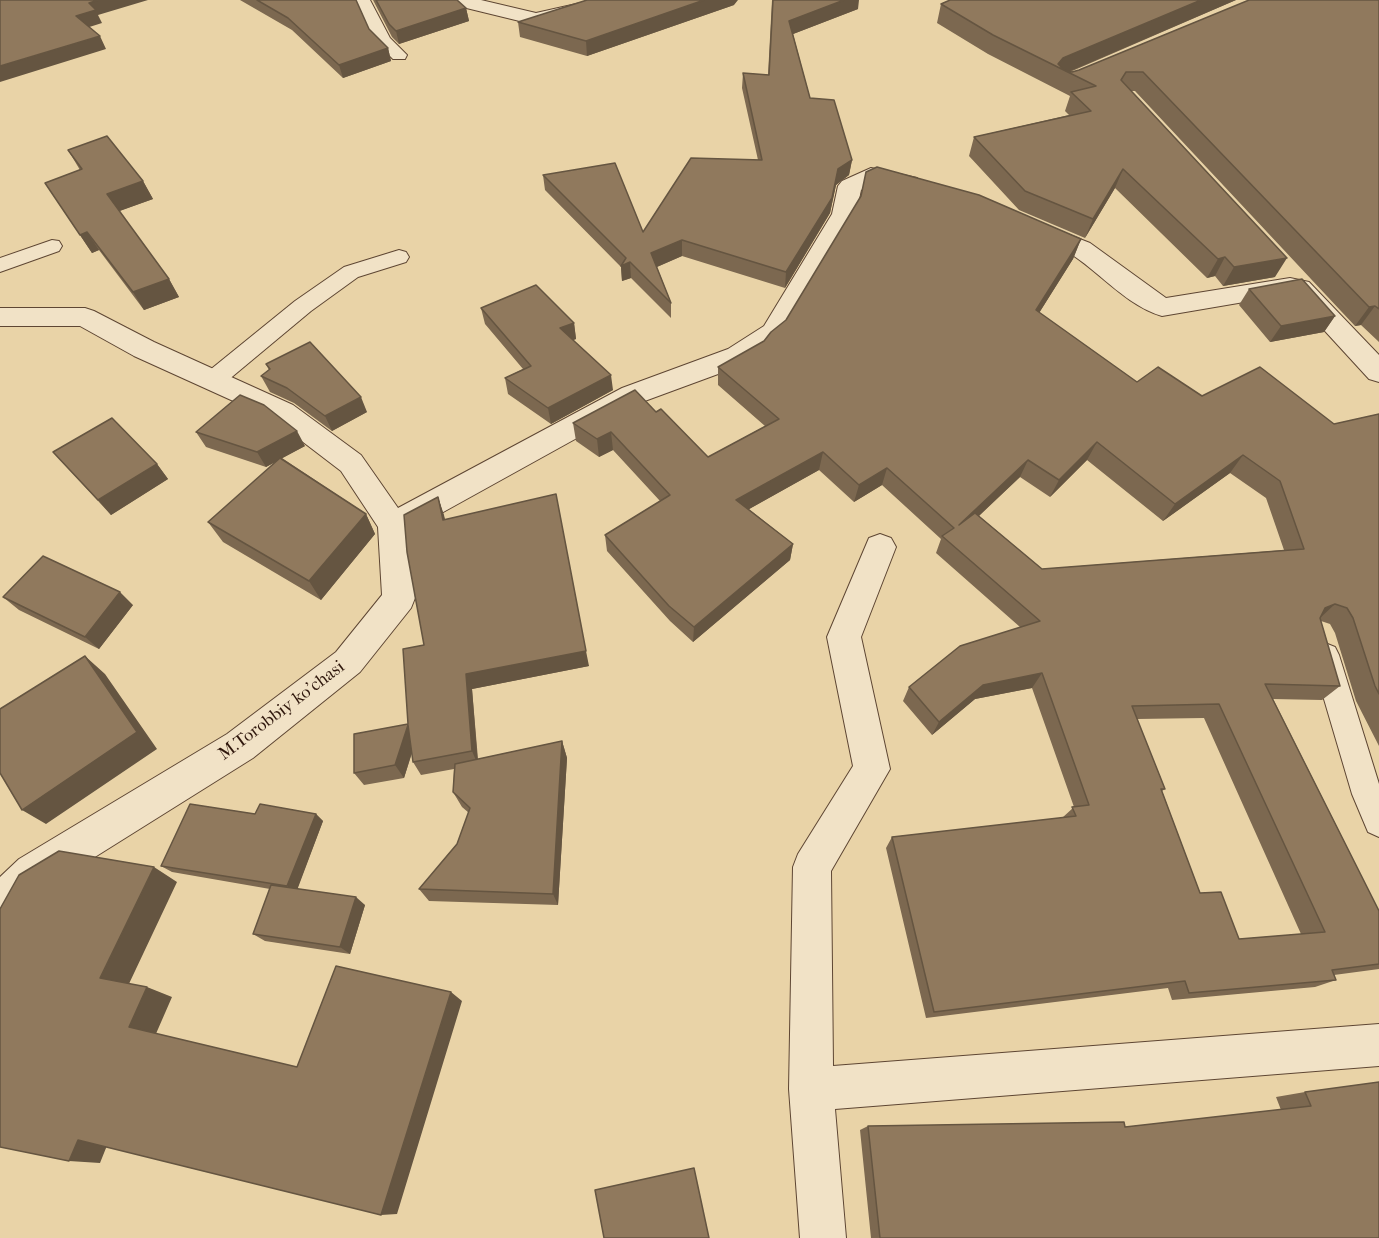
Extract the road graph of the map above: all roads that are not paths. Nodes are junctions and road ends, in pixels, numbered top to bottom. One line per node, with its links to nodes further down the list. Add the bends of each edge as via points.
1 (362, 0): 4 (lane, via 383,41)
2 (457, 0): 3 (street, via 536,19)
3 (619, 0)
4 (399, 55)
5 (936, 189): 13 (street, via 871,175 850,186 844,214 772,332 738,356 632,395)
6 (1009, 218): 11 (street, via 1081,249 1162,307 1290,276)
7 (52, 246): 9 (lane)
8 (399, 257): 12 (lane, via 351,272)
9 (0, 265)
10 (0, 317): 12 (street, M.Torobbiy ko'chasi, via 85,317)
11 (1379, 372)
12 (213, 380): 13 (street, M.Torobbiy ko'chasi, via 284,412 351,463)
13 (393, 525): 17 (street, M.Torobbiy ko'chasi, via 399,598 348,662 240,746 33,873)
14 (880, 547): 19 (street, via 844,638 872,769 812,867)
15 (1319, 634): 16 (lane)
16 (1379, 822)
17 (0, 903)
18 (1379, 1045): 19 (street)
19 (811, 1089): 20 (street)
20 (823, 1238)

